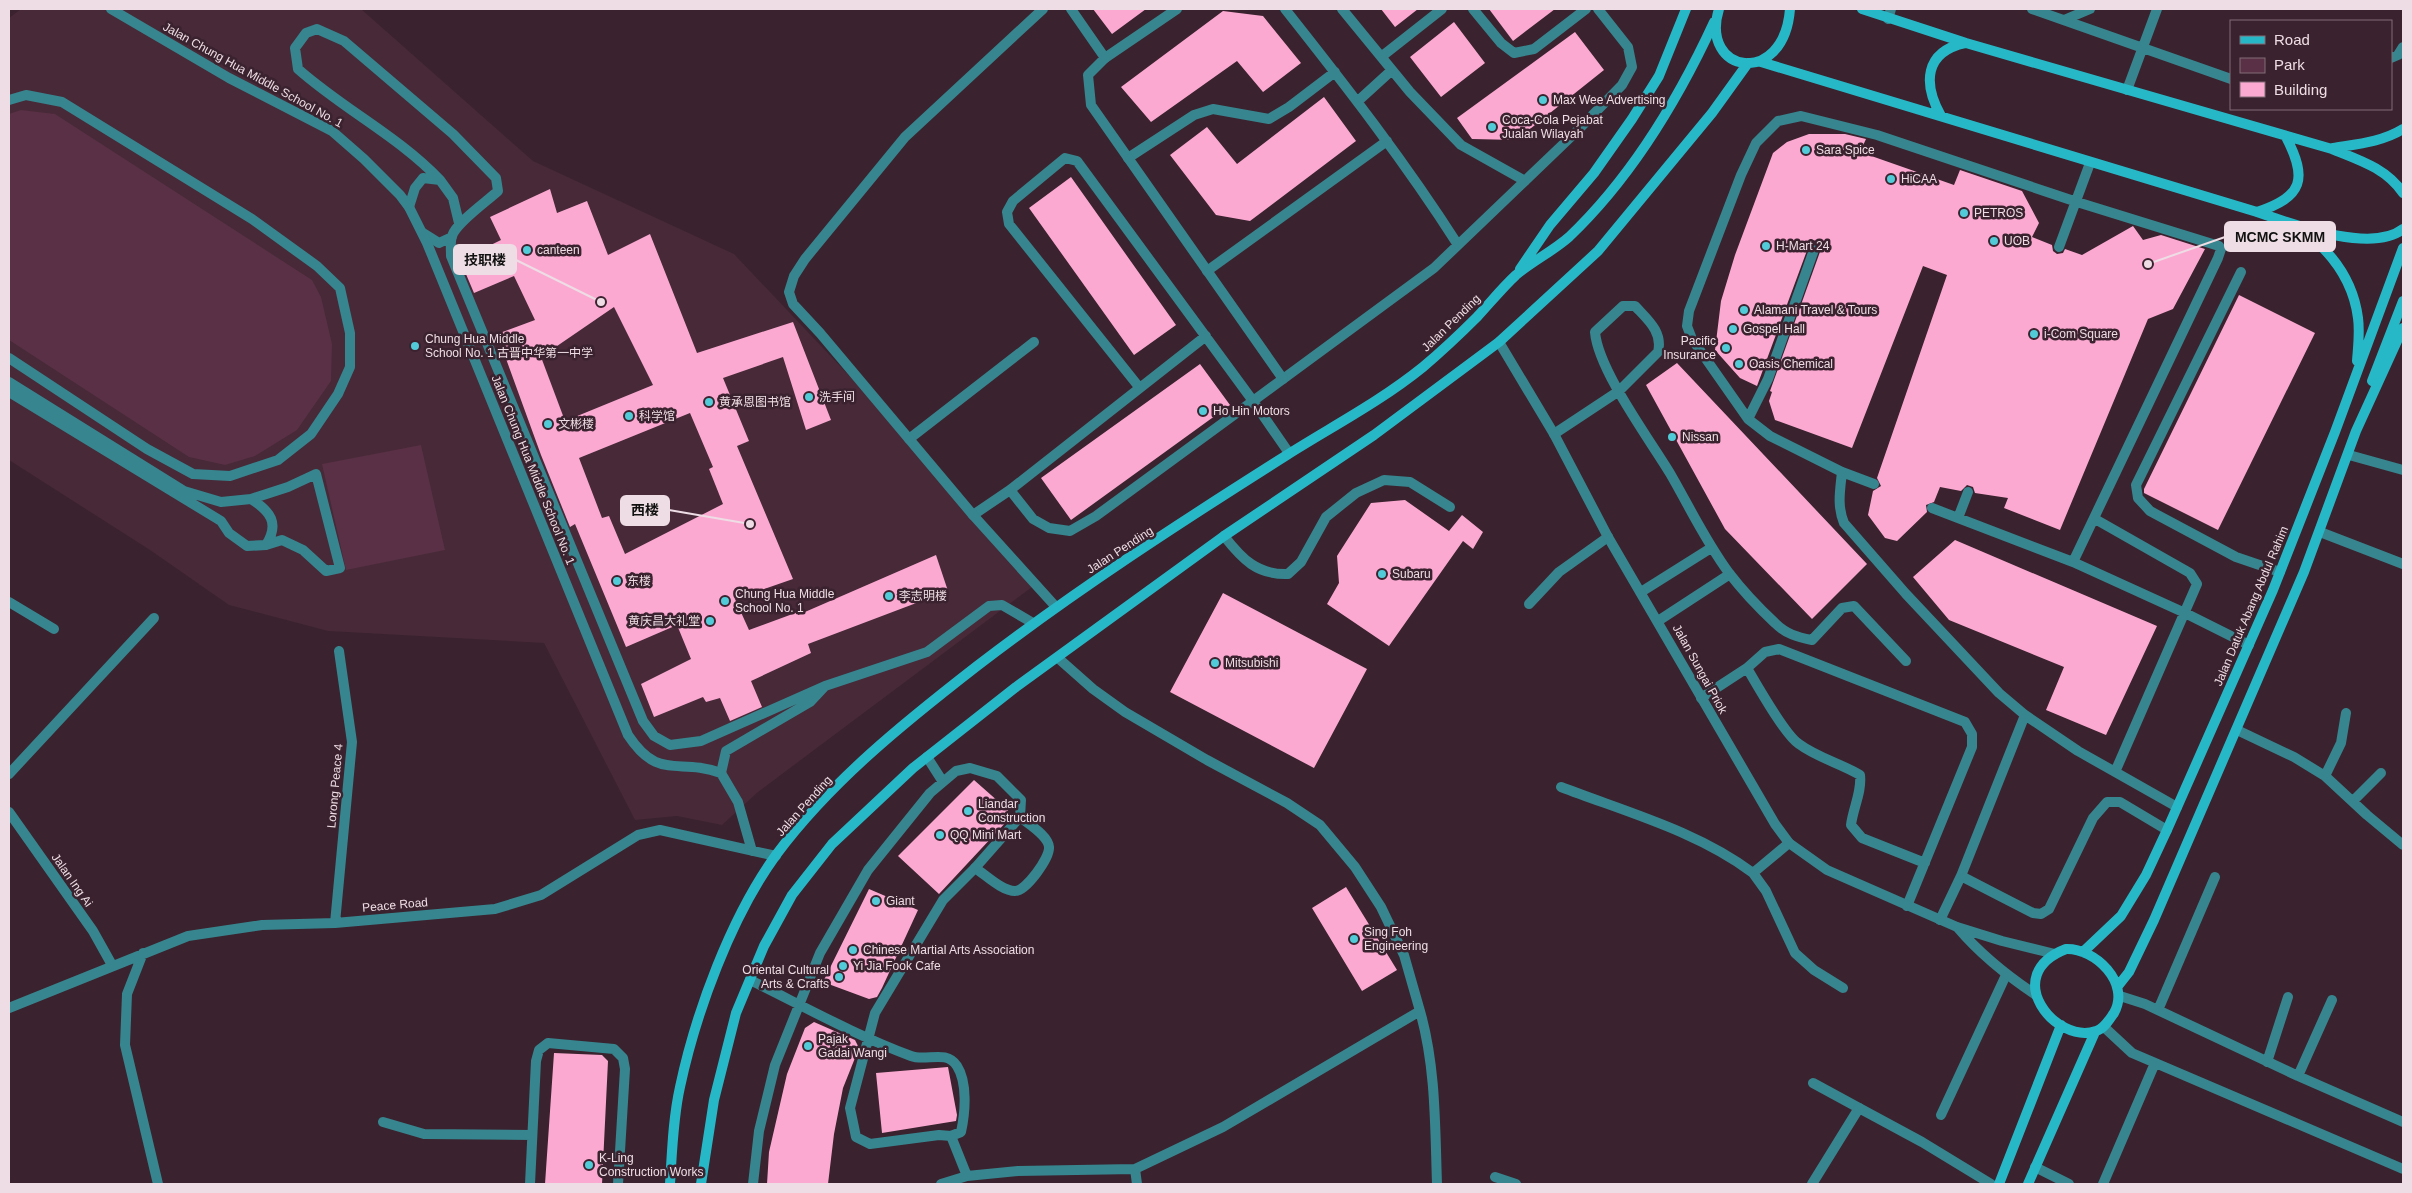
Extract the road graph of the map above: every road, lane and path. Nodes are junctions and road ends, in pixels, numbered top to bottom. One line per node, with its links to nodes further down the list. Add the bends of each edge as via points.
1 (110, 9): 46 (street, Jalan Chung Hua Middle School No. 1, via 229,78 332,131 364,159)
2 (1043, 9): 76 (street, via 905,137 804,259 789,292 793,304)
3 (1070, 9): 25 (street)
4 (1177, 9): 25 (street)
5 (1285, 9): 30 (street)
6 (1342, 9): 24 (street)
7 (1442, 9): 24 (street)
8 (1473, 9): 9 (street, via 1501,43 1514,53 1534,49)
9 (1586, 9)
10 (1598, 9): 43 (street, via 1628,47 1632,67 1622,85)
11 (1686, 9): 59 (street, via 1659,76 1632,119)
12 (1719, 9): 20 (street, Jalan Pending)
13 (1790, 9): 27 (street, via 1790,21 1783,40 1774,53)
14 (1862, 9): 18 (street)
15 (2032, 9): 19 (street)
16 (2090, 9): 19 (street)
17 (2157, 9): 22 (street)
18 (1890, 14): 21 (street)
19 (2064, 20): 22 (street)
20 (1714, 22): 28 (street, via 1724,51 1738,62); 59 (street, Jalan Pending, via 1679,94 1642,150 1567,238)
21 (1966, 43): 32 (street); 35 (street, via 1950,46 1940,54 1930,73 1932,100)
22 (2143, 47): 31 (street); 32 (street)
23 (2403, 47): 26 (street)
24 (1381, 57): 29 (street)
25 (1105, 58): 40 (street, via 1088,76 1090,105)
26 (2392, 58)
27 (1760, 62): 28 (street); 35 (street)
28 (1748, 63): 64 (street, via 1712,113 1598,251)
29 (1392, 70): 34 (street); 43 (street, via 1460,145)
30 (1335, 72): 34 (street); 40 (street, via 1268,119 1213,109 1194,115)
31 (2230, 79)
32 (2127, 90): 37 (street)
33 (9, 100): 65 (street, via 26,95 62,102 252,219 317,266 340,288 350,333 350,367 338,394 311,434 278,460 230,476 193,474 147,449)
34 (1358, 101): 38 (street)
35 (1942, 116): 41 (street)
36 (2403, 130): 39 (street, via 2393,136)
37 (2286, 137): 39 (street); 47 (street, via 2300,168 2299,180 2290,197)
38 (1387, 140): 53 (street); 57 (street)
39 (2332, 149): 44 (street, via 2375,167 2393,179)
40 (1128, 158): 57 (street)
41 (2090, 163): 45 (street); 47 (street)
42 (440, 180): 46 (street, via 423,178 415,188); 48 (street, via 453,198); 48 (street, via 397,141 323,91 298,68 295,48 306,34 317,29 344,41 453,134 496,178 498,191)
43 (1525, 181): 53 (street)
44 (2403, 193)
45 (2077, 202): 55 (street); 73 (street, via 1877,135 1801,116 1778,121 1756,143 1741,175 1689,311 1687,326 1692,339); 90 (street, via 2211,242 2221,249)
46 (409, 207): 51 (street, Jalan Chung Hua Middle School No. 1)
47 (2257, 212): 49 (street)
48 (459, 223): 52 (street)
49 (2297, 226): 50 (street, via 2362,239 2396,235); 66 (street, via 2322,244 2345,274 2358,318)
50 (2403, 229)
51 (422, 234): 52 (street, via 439,243); 122 (street, Jalan Chung Hua Middle School No. 1, via 628,734 640,753 662,766 705,767)
52 (452, 237): 115 (street, via 451,256 643,721 654,736 670,745 701,741)
53 (1458, 245): 67 (street, via 1434,268)
54 (1816, 247): 73 (street, via 1768,378)
55 (2059, 247)
56 (2403, 248): 66 (street, Jalan Datuk Abang Abdul Rahim)
57 (1208, 271): 67 (street)
58 (2241, 272): 99 (street, via 2136,485 2138,498 2150,511 2236,557)
59 (1515, 276): 77 (street, Jalan Pending, via 1476,318 1423,366 1358,414)
60 (2403, 300): 74 (street)
61 (2403, 328): 74 (street)
62 (1206, 336): 69 (street); 69 (street, via 1077,161 1065,158 1055,165 1013,201 1007,212 1009,224); 72 (street)
63 (1034, 342): 76 (street)
64 (1499, 342): 75 (street, Jalan Sungai Priok); 93 (street, via 1374,435)
65 (9, 358)
66 (2357, 370): 99 (street, Jalan Datuk Abang Abdul Rahim)
67 (1283, 379): 72 (street)
68 (9, 382): 85 (street, via 184,491 221,502)
69 (1139, 388): 82 (street)
70 (1619, 391): 70 (street, via 1596,345 1595,332 1623,306 1635,306 1657,330 1660,344 1658,352); 75 (street); 96 (street)
71 (9, 392): 91 (street, via 221,521)
72 (1254, 401): 77 (street); 82 (street, via 1096,516 1070,531 1049,528 1032,519)
73 (1748, 419): 80 (street, via 1770,436)
74 (2356, 431): 78 (street)
75 (1554, 434): 94 (street, Jalan Sungai Priok)
76 (909, 439): 88 (street)
77 (1290, 453): 104 (street, Jalan Pending)
78 (2349, 454): 79 (street); 92 (street)
79 (2403, 470)
80 (1842, 472): 81 (street); 118 (street, via 1839,501 1844,523 1906,594 1999,693)
81 (1874, 484)
82 (1010, 490): 88 (street)
83 (1968, 492): 89 (street)
84 (251, 499): 85 (street); 95 (street, via 263,506 273,520 272,535); 95 (street, via 316,474 340,568 326,571 303,550 282,540)
85 (231, 501): 91 (street, via 224,509)
86 (1450, 507): 93 (street, via 1410,482 1384,480 1356,493 1326,517 1300,562 1288,574 1275,574 1252,566)
87 (1932, 508): 89 (street)
88 (973, 516): 104 (street)
89 (1958, 518): 97 (street)
90 (2095, 519): 97 (street); 105 (street, via 2190,573 2197,584)
91 (225, 527): 95 (street, via 247,546)
92 (2320, 532): 98 (street); 119 (street)
93 (1224, 536): 112 (street)
94 (1608, 536): 101 (street, Jalan Sungai Priok); 103 (street, via 1559,572)
95 (266, 545)
96 (1711, 548): 100 (street); 101 (street)
97 (2073, 562): 105 (street)
98 (2403, 564)
99 (2280, 572): 110 (street, Jalan Datuk Abang Abdul Rahim)
100 (1730, 574): 107 (street); 113 (street, via 1788,634 1812,640 1842,608 1854,606)
101 (1641, 592): 107 (street, Jalan Sungai Priok)
102 (9, 602): 109 (street)
103 (1529, 604)
104 (1056, 607): 108 (street, Jalan Pending)
105 (2185, 613): 110 (street); 121 (street)
106 (154, 618): 124 (street)
107 (1658, 621): 116 (street, Jalan Sungai Priok)
108 (1033, 623): 115 (street, via 1002,605 990,606 927,652); 136 (street, Jalan Pending, via 902,724 827,796)
109 (54, 629)
110 (2249, 645): 129 (street, Jalan Datuk Abang Abdul Rahim)
111 (340, 651): 144 (street, Lorong Peace 4, via 352,742)
112 (1058, 658): 120 (street); 160 (street, via 1125,712 1320,825 1355,867 1381,907 1404,955)
113 (1906, 661)
114 (1747, 668): 116 (street); 137 (street, via 1796,743 1824,760 1860,775 1862,785 1851,825 1862,838); 137 (street, via 1765,652 1779,649 1965,722 1972,734 1972,747)
115 (825, 686): 122 (street, via 810,702 726,751)
116 (1701, 698): 133 (street, Jalan Sungai Priok)
117 (2346, 713): 125 (street, via 2341,742)
118 (2024, 715): 121 (street); 140 (street)
119 (2237, 730): 125 (street); 153 (street, via 2154,920)
120 (927, 757): 126 (street); 151 (street, via 832,844 792,895 764,946)
121 (2115, 772): 129 (street)
122 (721, 773): 135 (street, via 738,802)
123 (2381, 773): 128 (street)
124 (9, 774)
125 (2325, 776): 128 (street)
126 (943, 782): 131 (street, via 956,771 970,768 997,776 1021,800); 157 (street, via 930,792 868,870 820,953)
127 (1561, 787): 139 (street, via 1703,841)
128 (2353, 801): 134 (street)
129 (2177, 807): 132 (street, Jalan Datuk Abang Abdul Rahim)
130 (9, 812): 149 (street, Jalan Ing Ai, via 93,931)
131 (1020, 817): 138 (street); 138 (street, via 1045,838 1049,847 1046,860 1023,889 1006,889)
132 (2167, 830): 140 (street, via 2120,802 2107,802 2093,818 2049,909 2041,914 2033,913); 146 (street, Jalan Datuk Abang Abdul Rahim, via 2146,875 2121,916)
133 (1789, 843): 139 (street); 142 (street, Jalan Sungai Priok, via 1827,870)
134 (2403, 844)
135 (752, 851): 136 (street, Peace Road); 144 (street, Peace Road, via 660,830 638,835 541,895 494,909)
136 (776, 856): 182 (street, Jalan Pending, via 722,956 701,1009 679,1090)
137 (1925, 863): 142 (street)
138 (975, 868): 163 (street, via 943,900 916,942 875,1013)
139 (1753, 873): 152 (street, via 1766,890 1795,954)
140 (1962, 876): 143 (street)
141 (2215, 877): 159 (street)
142 (1907, 906): 143 (street, Jalan Sungai Priok)
143 (1940, 920): 145 (street, Jalan Sungai Priok)
144 (334, 923): 147 (street, Peace Road, via 262,925 188,936)
145 (1957, 927): 148 (street, Jalan Sungai Priok); 150 (street)
146 (2083, 952): 148 (street, via 2075,949); 153 (street, via 2112,975)
147 (143, 953): 149 (street, Peace Road); 179 (street, via 127,994 125,1044)
148 (2055, 954): 154 (street, via 2044,961 2037,972 2034,983)
149 (112, 965): 158 (street, Peace Road)
150 (2006, 975): 154 (street); 169 (street)
151 (750, 980): 157 (street); 183 (street, via 736,1013 714,1100)
152 (1843, 988)
153 (2119, 991): 159 (street); 162 (street, via 2116,1009)
154 (2036, 995): 161 (street)
155 (2288, 997): 164 (street)
156 (2332, 1000): 166 (street)
157 (798, 1003): 163 (street); 184 (street, via 775,1065 759,1131)
158 (9, 1008)
159 (2158, 1010): 164 (street)
160 (1420, 1011): 175 (street, via 1223,1127); 187 (street, via 1427,1036 1435,1112)
161 (2060, 1025): 162 (street, via 2074,1031); 191 (street)
162 (2100, 1029): 165 (street, via 2132,1053); 174 (street)
163 (867, 1040): 173 (street, via 918,1059 947,1058 957,1066 965,1094 965,1114 961,1132); 173 (street, via 850,1108 856,1137 870,1144)
164 (2267, 1062): 166 (street)
165 (2156, 1063): 176 (street); 194 (street)
166 (2298, 1076): 171 (street)
167 (1813, 1083): 168 (street)
168 (1859, 1108): 189 (street); 190 (street)
169 (1941, 1114)
170 (382, 1122): 172 (street, via 424,1134)
171 (2403, 1122)
172 (532, 1135): 180 (street); 181 (street, via 539,1050 548,1043 614,1049 623,1058 625,1069)
173 (951, 1136): 177 (street)
174 (2036, 1167): 192 (street); 193 (street)
175 (1134, 1169): 177 (street, via 1018,1171); 186 (street)
176 (2403, 1169)
177 (967, 1176): 185 (street)
178 (1495, 1177): 188 (street)
179 (158, 1184)
180 (530, 1184)
181 (618, 1184)
182 (670, 1184)
183 (700, 1184)
184 (753, 1184)
185 (945, 1184)
186 (1137, 1184)
187 (1437, 1184)
188 (1516, 1184)
189 (1812, 1184)
190 (1991, 1184)
191 (1999, 1184)
192 (2028, 1184)
193 (2069, 1184)
194 (2103, 1184)

